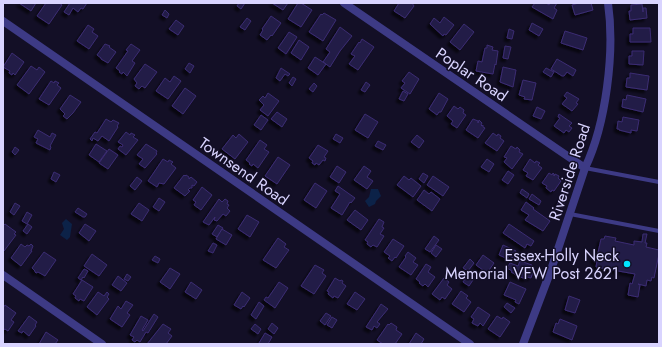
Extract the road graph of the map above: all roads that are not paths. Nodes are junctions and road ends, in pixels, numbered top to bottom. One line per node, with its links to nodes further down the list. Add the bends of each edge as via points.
1 (344, 3): 4 (street, Poplar Road)
2 (608, 3): 4 (street, Riverside Road, via 611,44 605,94 599,127)
3 (3, 21): 10 (street, Townsend Road)
4 (585, 168): 5 (lane); 6 (street, Riverside Road)
5 (659, 182)
6 (570, 214): 7 (lane); 11 (street, Riverside Road)
7 (659, 231)
8 (3, 275): 9 (street)
9 (102, 344)
10 (470, 344)
11 (523, 344)

